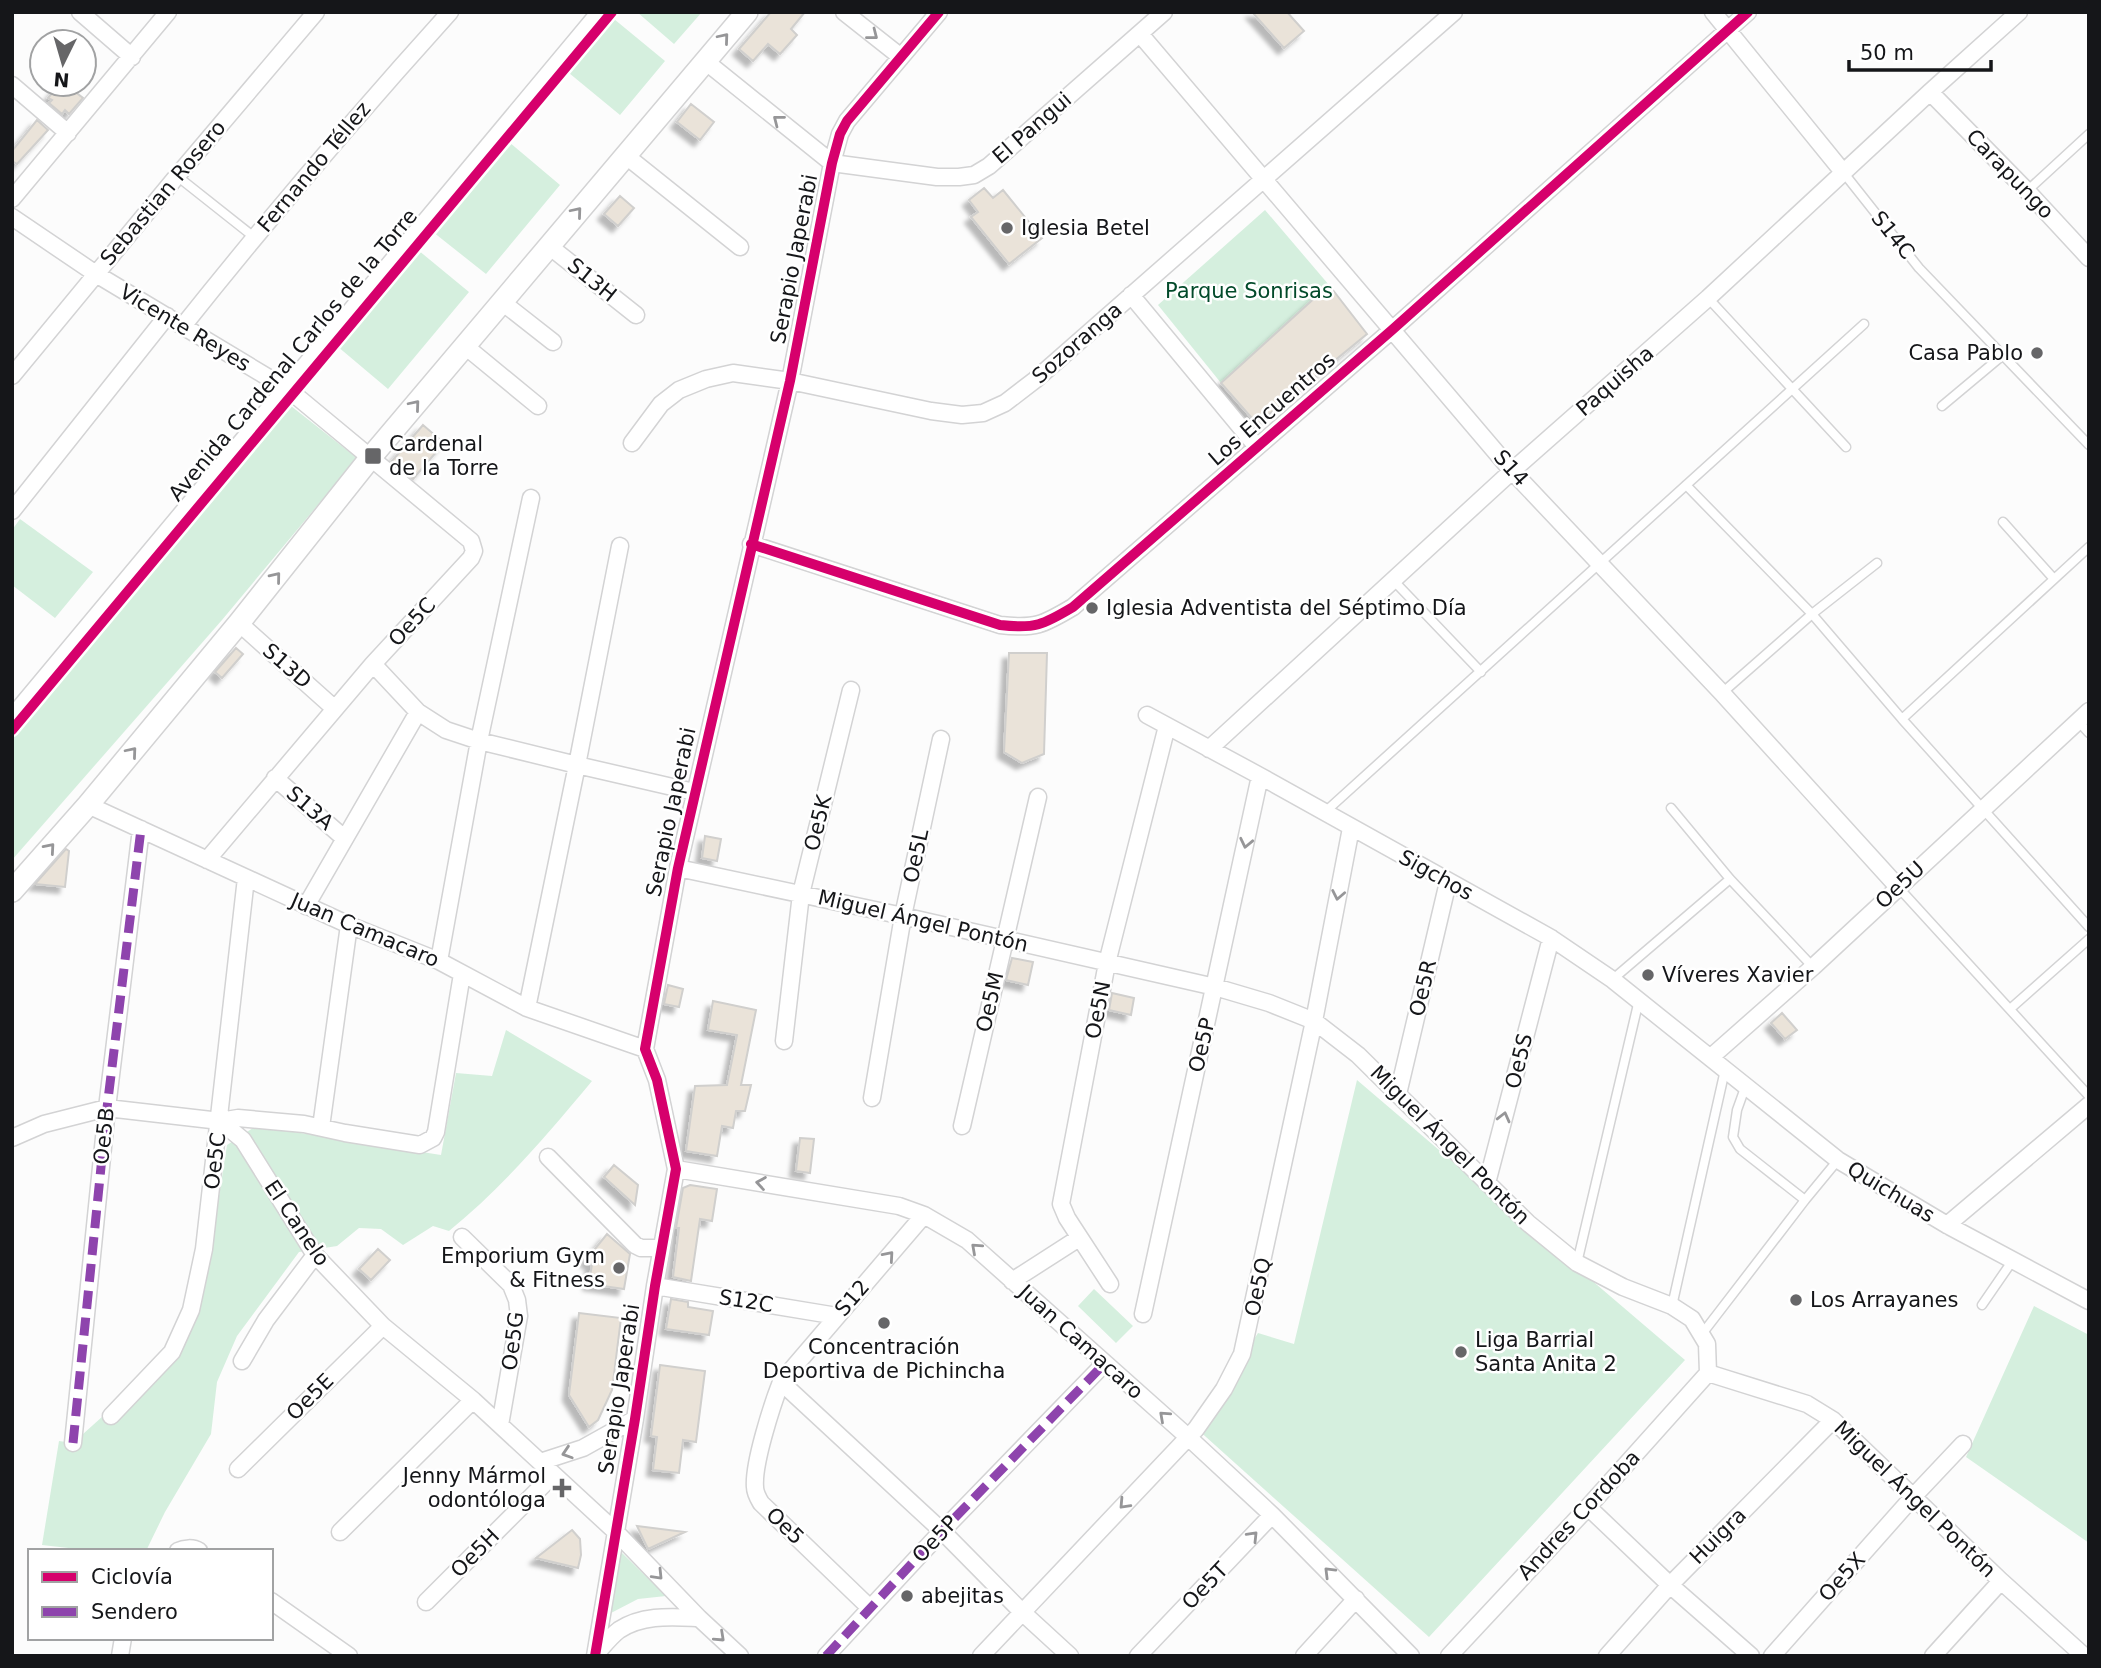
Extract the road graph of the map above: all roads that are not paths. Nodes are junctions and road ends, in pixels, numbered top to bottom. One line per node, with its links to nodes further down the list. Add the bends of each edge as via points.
1 (80, 12): 16 (street)
2 (167, 12): 16 (street)
3 (316, 12): 26 (street, Sebastian Rosero)
4 (450, 12): 31 (street, Fernando Téllez)
5 (603, 12): 49 (street, Avenida Cardenal Carlos de la Torre)
6 (747, 12): 18 (street, one-way to 6)
7 (844, 12): 17 (street, one-way to 17)
8 (939, 12): 17 (street, Serapio Japerabi)
9 (1164, 12): 15 (street, El Pangui)
10 (1454, 12): 27 (street, Sozoranga)
11 (1713, 12): 14 (street, S14C)
12 (1748, 12): 14 (street, Los Encuentros)
13 (2019, 12): 20 (street, Paquisha)
14 (1728, 30): 25 (street, S14C); 43 (street, Los Encuentros)
15 (1140, 34): 24 (street, El Pangui, via 974,175 937,177); 27 (street, S14)
16 (132, 57): 21 (street)
17 (901, 57): 24 (street, Serapio Japerabi, via 847,121)
18 (705, 61): 23 (street); 24 (street, one-way to 18)
19 (12, 85): 21 (street)
20 (1930, 92): 25 (street, Paquisha); 28 (street, Carapungo)
21 (68, 133): 29 (street)
22 (2089, 134): 28 (lane)
23 (625, 155): 32 (street, one-way to 23); 33 (street)
24 (832, 163): 48 (street, Serapio Japerabi)
25 (1843, 172): 37 (street, Paquisha); 46 (lane, S14C, via 1919,268)
26 (177, 176): 31 (lane); 35 (street, Sebastian Rosero)
27 (1262, 179): 36 (street, Sozoranga); 43 (street, S14)
28 (2027, 191): 34 (street, Carapungo)
29 (12, 199)
30 (12, 217): 35 (street, Vicente Reyes)
31 (254, 237): 42 (street, Fernando Téllez)
32 (549, 246): 38 (street); 40 (street, S13H)
33 (740, 247)
34 (2089, 258)
35 (96, 275): 39 (street, Vicente Reyes); 47 (street, Sebastian Rosero)
36 (1131, 295): 48 (street, Sozoranga, via 1035,380 1005,403 982,413 931,411); 55 (street)
37 (1708, 298): 50 (lane); 58 (street, Paquisha)
38 (502, 302): 44 (street); 45 (street)
39 (167, 316): 42 (street, Vicente Reyes); 61 (street)
40 (636, 316)
41 (1864, 324): 50 (lane)
42 (183, 326): 49 (street, Vicente Reyes)
43 (1392, 330): 55 (street, Los Encuentros); 58 (street, S14)
44 (553, 342)
45 (465, 346): 51 (street); 57 (street, one-way to 45)
46 (2003, 355): 52 (lane); 54 (lane, S14C)
47 (12, 376)
48 (790, 381): 53 (street, Sozoranga, via 733,373 705,379 661,404); 64 (street, Serapio Japerabi)
49 (289, 390): 57 (street, Avenida Cardenal Carlos de la Torre); 81 (street, Avenida Cardenal Carlos de la Torre)
50 (1793, 390): 56 (lane); 59 (lane)
51 (538, 406)
52 (1942, 406)
53 (632, 443)
54 (2089, 445)
55 (1257, 447): 64 (street, Los Encuentros, via 1073,607 1045,624 1000,625)
56 (1846, 447)
57 (371, 457): 63 (street, Avenida Cardenal Carlos de la Torre); 72 (street, one-way to 57)
58 (1513, 471): 68 (street, S14); 70 (street, Paquisha)
59 (1686, 485): 68 (lane); 71 (lane)
60 (531, 498): 85 (street)
61 (12, 511)
62 (2003, 522): 69 (lane)
63 (471, 541): 73 (street, Oe5C, via 471,558)
64 (751, 544): 90 (street, Serapio Japerabi)
65 (620, 546): 87 (street)
66 (2089, 547): 69 (lane)
67 (1877, 563): 71 (lane)
68 (1600, 564): 74 (lane); 76 (street, S14)
69 (2054, 579): 80 (lane)
70 (1393, 580): 74 (lane); 86 (street, Paquisha)
71 (1812, 614): 76 (lane); 80 (lane)
72 (239, 624): 77 (street, S13D); 92 (street, one-way to 72)
73 (373, 664): 77 (street, Oe5C); 78 (street)
74 (1481, 672): 95 (lane)
75 (851, 690): 106 (street, Oe5K)
76 (1722, 693): 104 (street, S14)
77 (335, 709): 89 (street, Oe5C)
78 (418, 712): 85 (street, via 446,730); 98 (street)
79 (1147, 716): 83 (street, Sigchos)
80 (1902, 719): 94 (lane)
81 (12, 721)
82 (2085, 722): 94 (street, Oe5U)
83 (1167, 726): 86 (street, Sigchos); 115 (street, Oe5N)
84 (941, 739): 108 (street, Oe5L)
85 (479, 741): 87 (street); 114 (street)
86 (1209, 749): 88 (street, Sigchos)
87 (578, 765): 90 (street); 121 (street)
88 (1260, 776): 95 (street, Sigchos); 119 (street, Oe5P, one-way to 119)
89 (275, 778): 98 (street, S13A); 99 (street, Oe5C)
90 (694, 792): 100 (street, Serapio Japerabi)
91 (1038, 797): 112 (street, Oe5M)
92 (88, 805): 97 (street, Juan Camacaro); 105 (street, one-way to 92)
93 (1671, 808): 102 (lane)
94 (1983, 808): 104 (street, Oe5U); 110 (lane)
95 (1325, 812): 96 (street, Sigchos)
96 (1351, 828): 103 (street, Sigchos); 123 (street, Oe5Q, one-way to 123)
97 (141, 830): 99 (street, Juan Camacaro); 133 (street, Oe5B)
98 (344, 838): 107 (street)
99 (207, 860): 101 (street, Juan Camacaro)
100 (678, 868): 106 (street, Miguel Ángel Pontón); 125 (street, Serapio Japerabi)
101 (246, 878): 107 (street, Juan Camacaro); 134 (street, Oe5C)
102 (1730, 879): 116 (lane); 118 (lane)
103 (1448, 882): 111 (street, Sigchos); 129 (street, Oe5R)
104 (1898, 887): 116 (street, Oe5U); 122 (lane)
105 (12, 891)
106 (801, 894): 108 (street, Miguel Ángel Pontón); 124 (street, Oe5K)
107 (306, 906): 109 (street, Juan Camacaro)
108 (903, 916): 112 (street, Miguel Ángel Pontón); 131 (street, Oe5L)
109 (349, 925): 114 (street, Juan Camacaro); 136 (street)
110 (2089, 927)
111 (1550, 938): 118 (street, Sigchos); 141 (street, Oe5S, one-way to 111)
112 (1004, 939): 115 (street, Miguel Ángel Pontón); 135 (street, Oe5M)
113 (2089, 939): 122 (lane)
114 (439, 961): 117 (street, Juan Camacaro)
115 (1107, 963): 119 (street, Miguel Ángel Pontón); 146 (street, Oe5N, via 1061,1203)
116 (1813, 967): 126 (street, Oe5U)
117 (462, 974): 121 (street, Juan Camacaro); 136 (street, via 433,1138 420,1145)
118 (1613, 980): 120 (street, Sigchos)
119 (1215, 987): 123 (street, Miguel Ángel Pontón); 157 (street, Oe5P)
120 (1639, 1000): 126 (street, Sigchos); 150 (lane)
121 (527, 1008): 125 (street, Juan Camacaro)
122 (2010, 1009): 130 (lane)
123 (1314, 1021): 129 (street, Miguel Ángel Pontón); 170 (street, Oe5Q, via 1242,1354 1219,1398)
124 (784, 1041)
125 (645, 1049): 140 (street, Serapio Japerabi, via 657,1080)
126 (1710, 1056): 127 (street, Quichuas)
127 (1726, 1069): 128 (street, Quichuas); 156 (lane)
128 (1746, 1086): 139 (street, Quichuas); 142 (lane, via 1733,1137 1740,1149)
129 (1398, 1094): 141 (street, Miguel Ángel Pontón)
130 (2089, 1096)
131 (872, 1098)
132 (2089, 1105): 144 (street)
133 (107, 1108): 134 (street); 137 (street, via 44,1124); 171 (street, Oe5B)
134 (220, 1121): 136 (street, via 238,1118); 148 (street, El Canelo, via 243,1140); 166 (street, Oe5C, via 204,1249 191,1310 172,1352)
135 (962, 1126)
136 (321, 1127)
137 (12, 1138)
138 (548, 1157): 147 (street, via 635,1245)
139 (1838, 1160): 142 (lane); 144 (street, Quichuas)
140 (676, 1169): 143 (street, Juan Camacaro, one-way to 140, via 899,1206); 147 (street, Serapio Japerabi)
141 (1487, 1183): 150 (street, Miguel Ángel Pontón)
142 (1805, 1200): 160 (lane)
143 (924, 1215): 151 (street, Juan Camacaro, one-way to 143, via 967,1240); 158 (street, S12, one-way to 143)
144 (1947, 1225): 149 (street, Quichuas)
145 (462, 1237): 169 (street, Oe5G, via 511,1285 517,1300 519,1316)
146 (1079, 1238): 151 (street); 152 (street, Oe5N)
147 (662, 1248): 153 (street, Serapio Japerabi)
148 (315, 1255): 159 (street, El Canelo); 161 (street)
149 (2013, 1260): 154 (street, Quichuas); 155 (lane)
150 (1577, 1263): 156 (street, Miguel Ángel Pontón)
151 (1012, 1280): 162 (street, Juan Camacaro)
152 (1110, 1284)
153 (655, 1286): 158 (street, S12C); 167 (street, Serapio Japerabi)
154 (2089, 1301)
155 (1982, 1305)
156 (1672, 1306): 160 (street, Miguel Ángel Pontón, via 1692,1319)
157 (1143, 1314)
158 (837, 1316): 164 (street, S12)
159 (383, 1326): 165 (street, El Canelo); 174 (street, Oe5E)
160 (1702, 1334): 163 (street)
161 (242, 1360)
162 (1105, 1363): 170 (street, Juan Camacaro, one-way to 162); 179 (street, Oe5P)
163 (1708, 1373): 168 (street, Miguel Ángel Pontón, via 1807,1404); 177 (street, Andres Cordoba)
164 (781, 1382): 179 (street); 187 (street, Oe5, via 755,1474 755,1491 761,1503)
165 (473, 1400): 169 (street, El Canelo); 180 (street)
166 (111, 1416)
167 (635, 1419): 173 (street, one-way to 173, via 583,1448); 181 (street, Serapio Japerabi)
168 (1833, 1420): 176 (street, Miguel Ángel Pontón); 183 (street, Huigra)
169 (500, 1425): 173 (street, El Canelo)
170 (1188, 1437): 178 (street, Juan Camacaro); 188 (street, Oe5Q, one-way to 188)
171 (73, 1443)
172 (1963, 1444): 176 (street, Oe5X)
173 (540, 1462): 175 (street, El Canelo)
174 (239, 1469)
175 (554, 1475): 181 (street, El Canelo); 186 (street, Oe5H)
176 (1912, 1497): 182 (street, Miguel Ángel Pontón); 202 (street, Oe5X)
177 (1588, 1507): 183 (street); 199 (street, Andres Cordoba)
178 (1272, 1515): 184 (street, Juan Camacaro, one-way to 178); 196 (street, Oe5T, one-way to 178)
179 (942, 1531): 187 (street, Oe5P); 188 (street)
180 (340, 1532)
181 (616, 1532): 189 (street, El Canelo, one-way to 189); 190 (street, Serapio Japerabi)
182 (2001, 1581): 203 (street); 204 (street, Miguel Ángel Pontón)
183 (1670, 1585): 200 (street, Huigra); 201 (street)
184 (1356, 1599): 197 (street); 198 (street, Juan Camacaro)
185 (273, 1602): 191 (street)
186 (426, 1602)
187 (870, 1608): 193 (street, Oe5P)
188 (1022, 1612): 194 (street, Oe5Q); 195 (street)
189 (699, 1618): 190 (street, via 639,1621 619,1630); 192 (street, El Canelo, one-way to 192)
190 (596, 1655)
191 (349, 1656)
192 (740, 1656)
193 (826, 1656)
194 (981, 1656)
195 (1070, 1656)
196 (1138, 1656)
197 (1304, 1656)
198 (1411, 1656)
199 (1449, 1656)
200 (1607, 1656)
201 (1751, 1656)
202 (1772, 1656)
203 (1933, 1656)
204 (2084, 1656)

